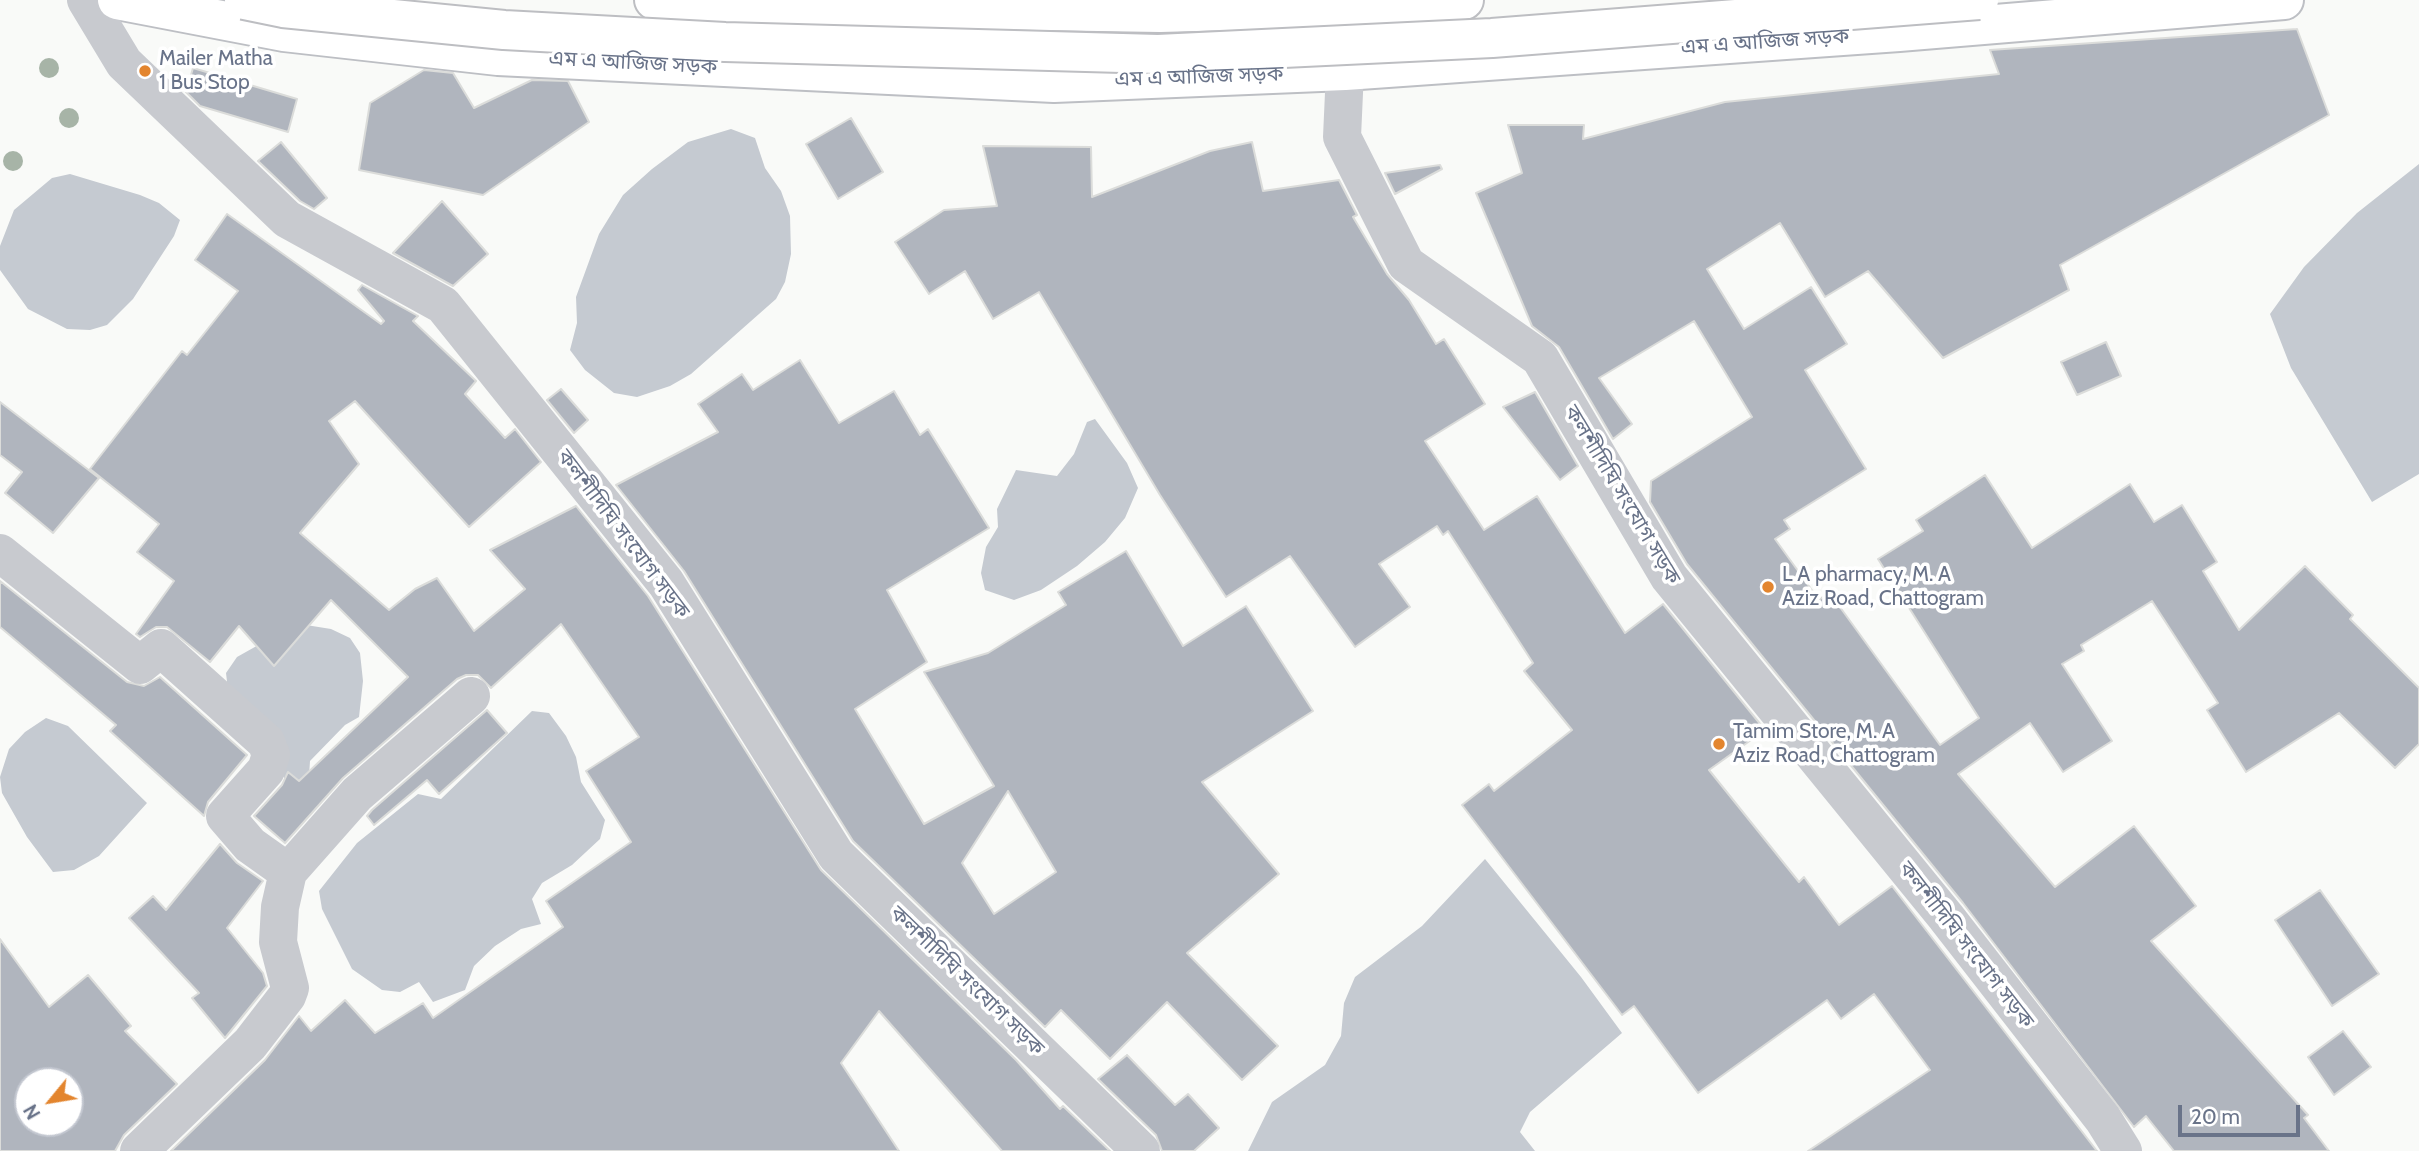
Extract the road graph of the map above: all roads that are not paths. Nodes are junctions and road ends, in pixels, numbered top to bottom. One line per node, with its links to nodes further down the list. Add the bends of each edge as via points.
1 (86, 0): 14 (street, কলশীদিঘি সংযোগ সড়ক, via 124,63 288,219 443,305 666,583 836,855)
2 (117, 0): 9 (main road, এম এ আজিজ সড়ক, via 284,32 512,57 1054,83)
3 (244, 0): 6 (main road, bridge, via 283,8 517,31 725,43 1158,54 1492,38)
4 (654, 0): 5 (main road, via 729,6 1146,13)
5 (1464, 0)
6 (1979, 0)
7 (2284, 0): 8 (main road, এম এ আজিজ সড়ক)
8 (1898, 16): 9 (main road, এম এ আজিজ সড়ক)
9 (1345, 71): 15 (street, কলশীদিঘি সংযোগ সড়ক, via 1342,137 1406,264 1540,358 1669,577 1946,917)
10 (0, 553): 12 (street, via 140,665 161,648 266,742 271,755 266,770 225,816 250,845)
11 (471, 695): 12 (street, via 357,794)
12 (288, 872): 13 (street, via 278,942 290,988 287,996 250,1044)
13 (139, 1151)
14 (1141, 1151)
15 (2123, 1151)

